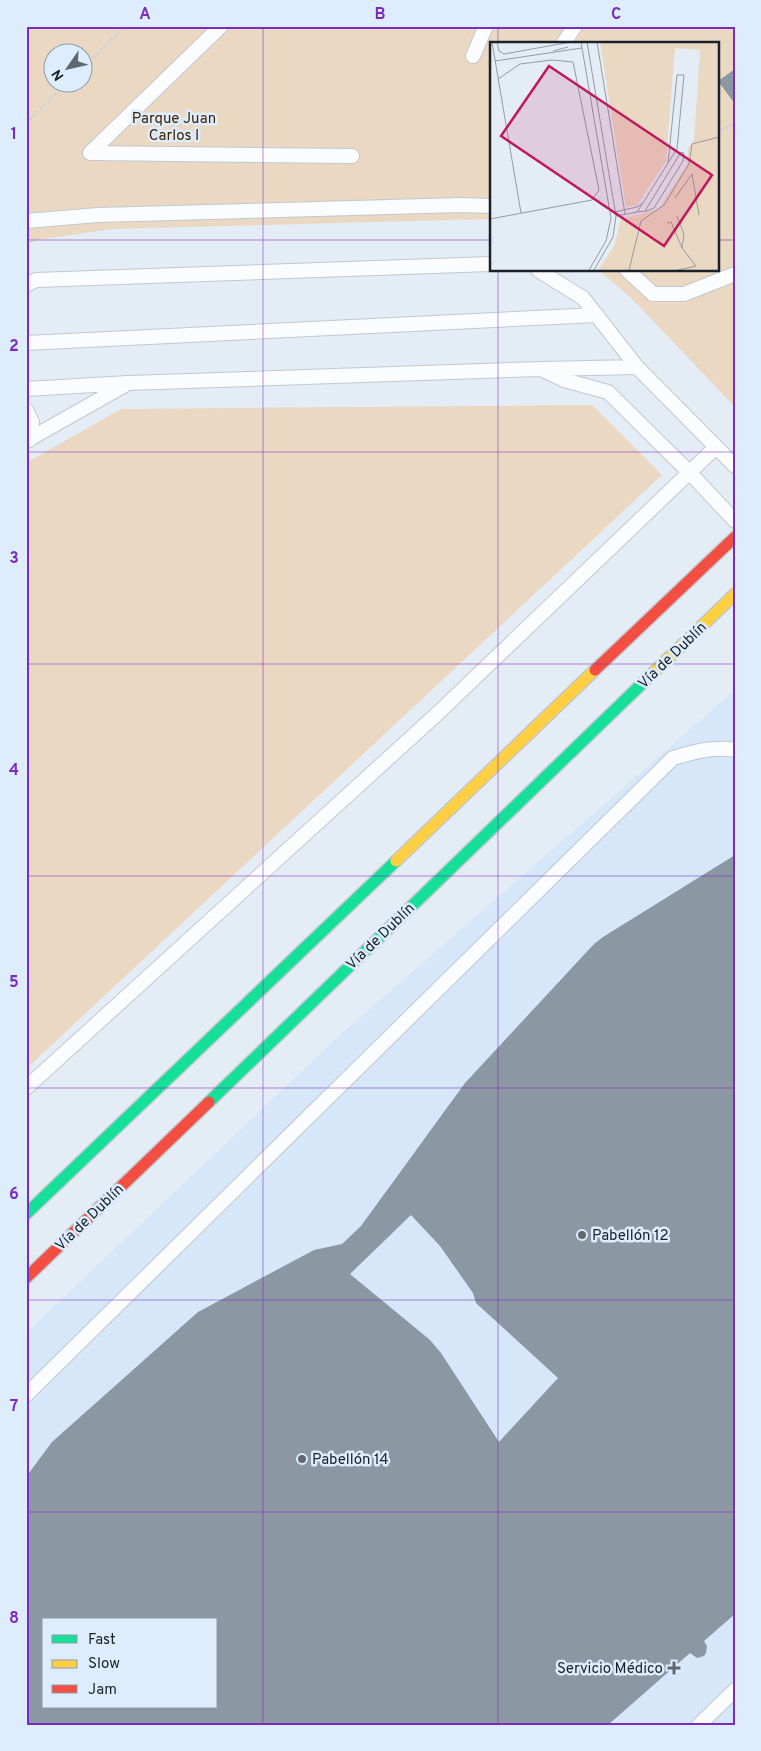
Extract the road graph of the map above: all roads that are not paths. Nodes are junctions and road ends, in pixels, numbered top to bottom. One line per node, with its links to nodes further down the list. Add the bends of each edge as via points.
1 (221, 26): 6 (lane, via 90,153)
2 (486, 26): 5 (lane)
3 (575, 26): 4 (lane)
4 (564, 42)
5 (473, 56)
6 (352, 156)
7 (490, 206): 8 (lane, via 98,214)
8 (26, 221)
9 (490, 264): 13 (lane, via 36,280)
10 (540, 271): 14 (lane, via 583,298)
11 (628, 271): 12 (lane, via 653,294 684,294)
12 (735, 274)
13 (26, 285)
14 (597, 315): 15 (lane); 16 (lane)
15 (26, 343)
16 (637, 367): 17 (lane); 22 (lane)
17 (541, 370): 18 (lane); 24 (lane, via 608,392)
18 (128, 383): 19 (lane); 21 (lane)
19 (26, 389)
20 (26, 410): 21 (lane, via 32,422)
21 (27, 440)
22 (716, 447): 23 (lane); 24 (lane)
23 (735, 466)
24 (690, 473): 25 (lane); 29 (lane, via 437,714)
25 (735, 521)
26 (735, 537): 30 (street)
27 (735, 594): 31 (street, Vía de Dublín)
28 (735, 750): 32 (lane, via 696,751 673,758)
29 (26, 1088)
30 (26, 1214)
31 (26, 1278)
32 (26, 1395)
33 (735, 1690): 34 (lane)
34 (699, 1725)

